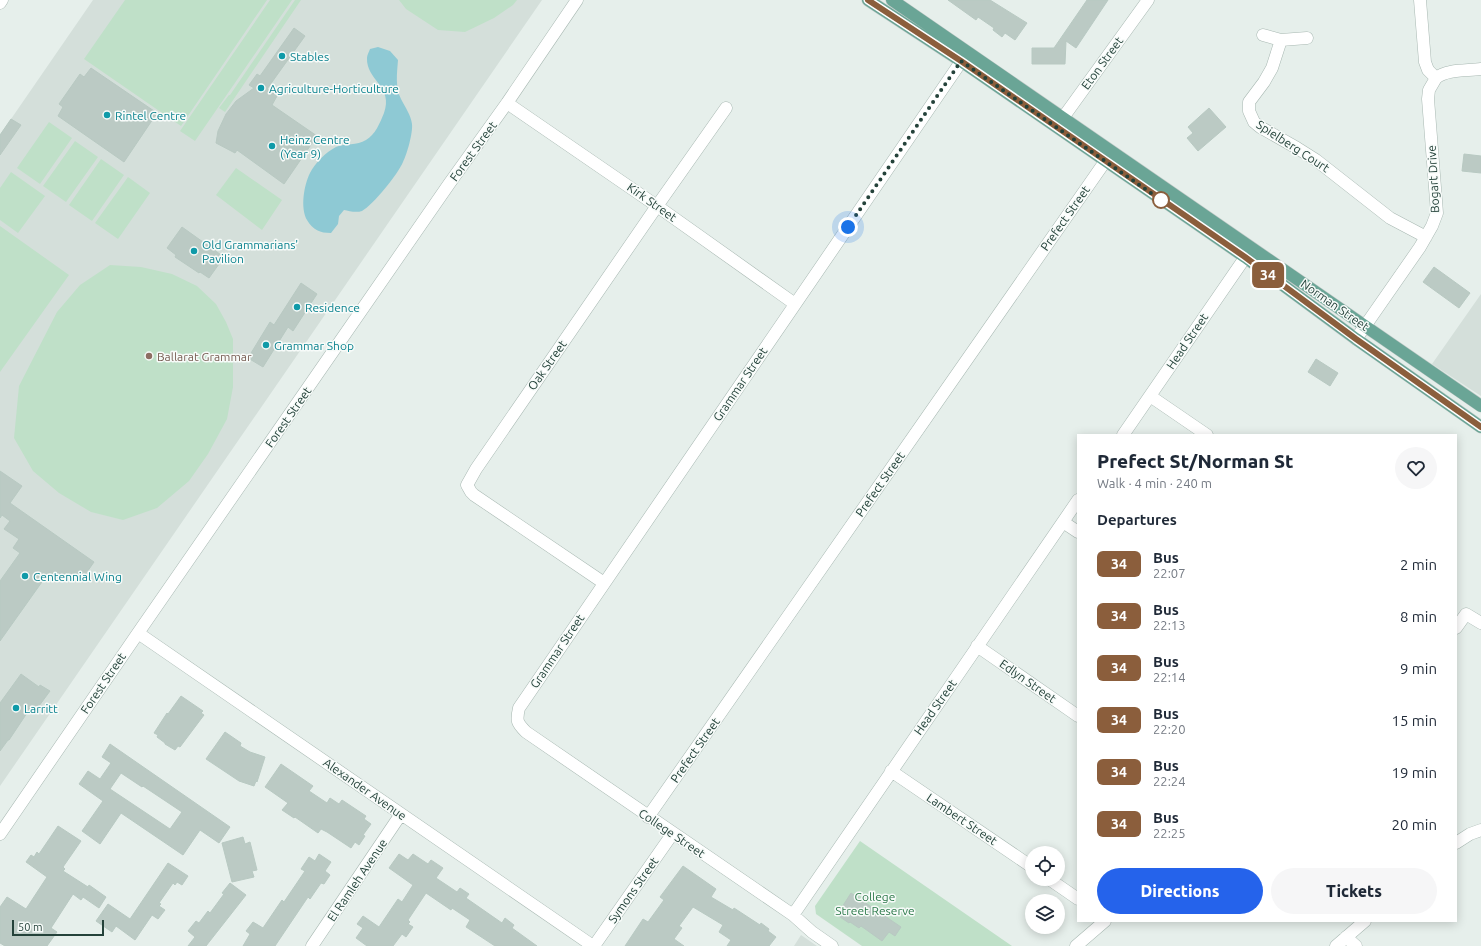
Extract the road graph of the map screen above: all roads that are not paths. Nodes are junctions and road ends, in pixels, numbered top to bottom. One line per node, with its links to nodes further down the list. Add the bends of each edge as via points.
1 (2, 0): 7 (street)
2 (576, 0): 14 (street, Forest Street)
3 (868, 0): 11 (main road, Norman Street)
4 (892, 0): 11 (main road, Norman Street)
5 (1148, 0): 16 (street, Eton Street)
6 (1420, 0): 13 (street, via 1425,62 1428,70)
7 (0, 2)
8 (1263, 35): 10 (street)
9 (1307, 38): 10 (street)
10 (1282, 40): 19 (street, Spielberg Court, via 1272,68 1249,102 1249,111 1254,122 1316,160 1390,218)
11 (964, 57): 16 (main road, Norman Street); 21 (street, Grammar Street)
12 (1481, 69): 13 (street, via 1449,72)
13 (1436, 78): 19 (street, Bogart Drive, via 1429,90 1428,99 1437,213)
14 (507, 103): 18 (street, Kirk Street); 36 (street, Forest Street)
15 (726, 108): 18 (street, Oak Street)
16 (1059, 122): 17 (main road, Norman Street)
17 (1109, 156): 20 (main road, Norman Street); 42 (street, Prefect Street)
18 (657, 206): 21 (street, Kirk Street); 32 (street, Oak Street, via 463,486)
19 (1426, 237): 22 (street, Bogart Drive)
20 (1248, 253): 22 (main road, Norman Street); 23 (main road, Norman Street); 24 (street, Head Street)
21 (795, 304): 32 (street, Grammar Street)
22 (1365, 327): 23 (street, Bogart Drive); 25 (main road, Norman Street)
23 (1356, 339): 26 (main road, Norman Street)
24 (1150, 396): 27 (street, Head Street); 28 (street)
25 (1481, 406)
26 (1481, 427)
27 (1124, 434)
28 (1206, 434)
29 (1077, 501): 30 (street, Head Street)
30 (1063, 522): 31 (street); 37 (street, Head Street)
31 (1077, 531)
32 (604, 584): 39 (street, Grammar Street, via 519,708)
33 (1461, 610): 34 (street); 35 (street)
34 (1481, 623)
35 (1457, 624)
36 (138, 632): 41 (street, Alexander Avenue); 45 (street, Forest Street)
37 (977, 646): 38 (street, Edlyn Street); 40 (street, Head Street)
38 (1077, 715)
39 (516, 718): 42 (street, College Street, via 526,732)
40 (891, 772): 47 (street, Lambert Street); 50 (street, Head Street)
41 (402, 814): 54 (street, El Ramleh Avenue); 55 (street, Alexander Avenue)
42 (648, 817): 44 (street, College Street)
43 (1481, 830): 46 (street)
44 (673, 833): 50 (street, College Street); 55 (street, Symons Street)
45 (0, 834)
46 (1457, 842)
47 (1025, 862)
48 (1059, 886): 49 (street)
49 (1077, 898)
50 (793, 915): 56 (street, College Street)
51 (1103, 922): 57 (street)
52 (1364, 922): 53 (street)
53 (1346, 937): 58 (street); 59 (street)
54 (312, 946)
55 (593, 946)
56 (832, 946)
57 (1076, 946)
58 (1336, 946)
59 (1356, 946)

